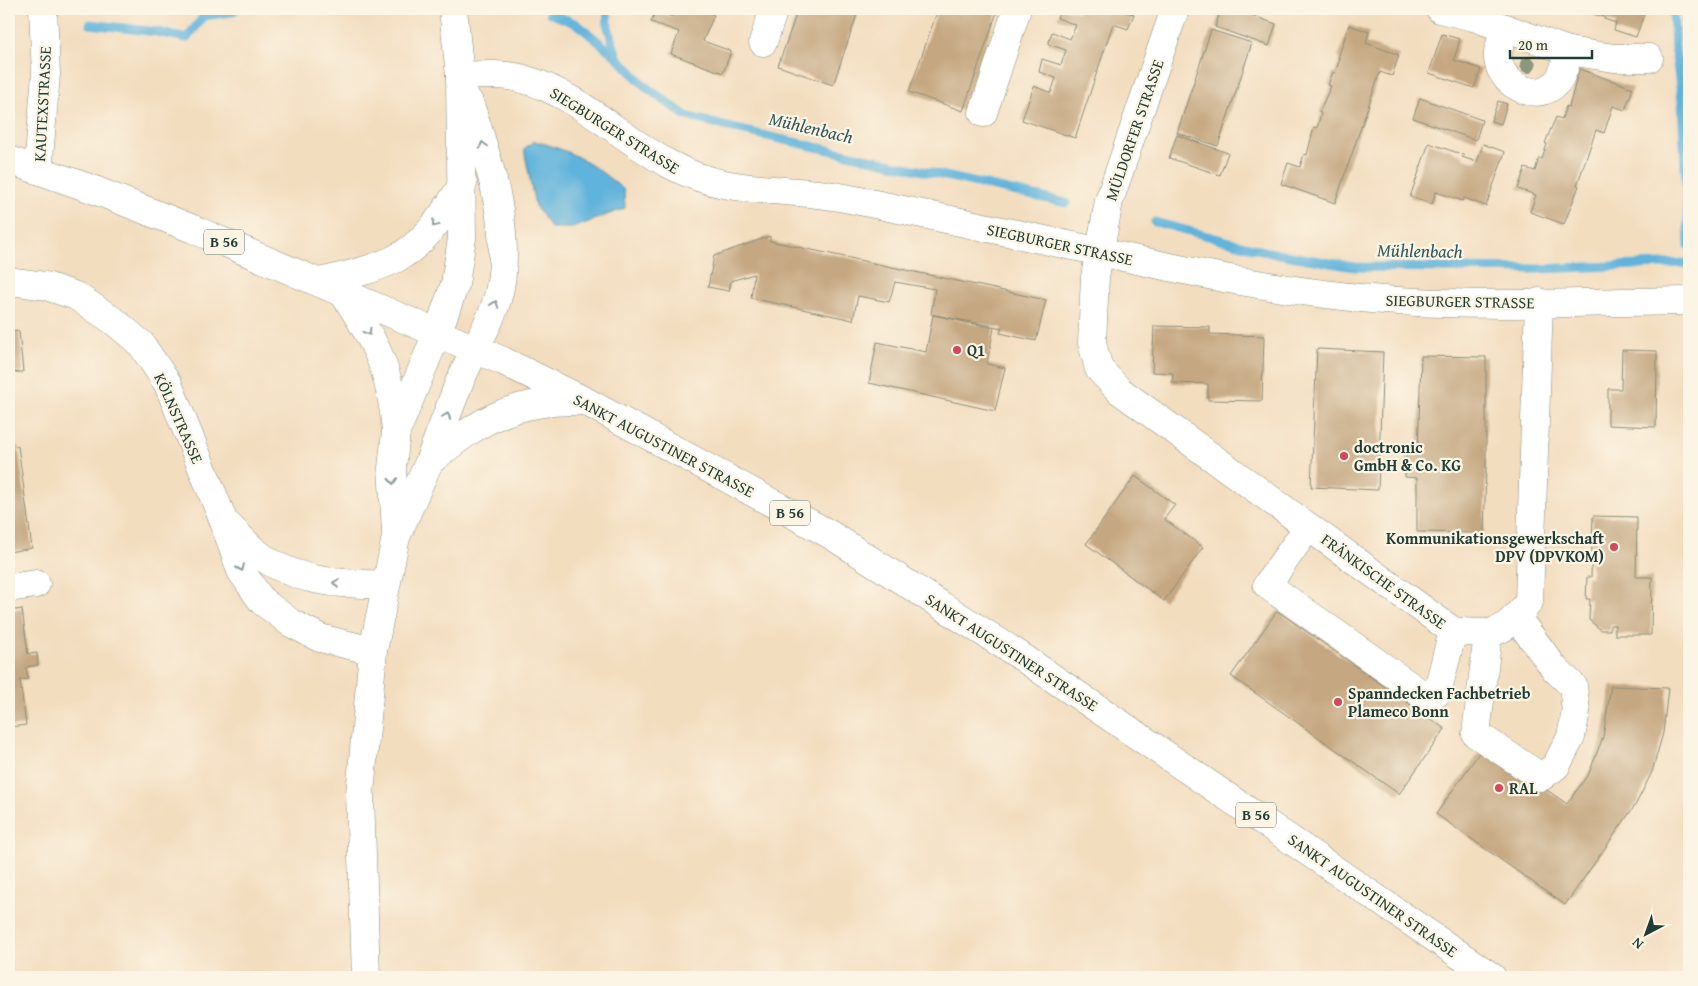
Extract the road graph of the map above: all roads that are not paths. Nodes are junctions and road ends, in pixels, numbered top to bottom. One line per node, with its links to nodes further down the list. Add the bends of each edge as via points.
1 (43, 9): 14 (main road, KAUTEXSTRASSE, via 46,74)
2 (452, 9): 11 (main road)
3 (774, 9): 8 (main road)
4 (1017, 9): 12 (main road)
5 (1175, 9): 16 (main road, MÜLDORFER STRASSE, via 1109,201)
6 (1440, 9): 7 (main road, via 1474,16)
7 (1506, 28): 9 (main road); 9 (main road, via 1498,54 1501,71 1522,90 1539,92 1555,84 1565,67)
8 (763, 42)
9 (1568, 51): 10 (main road, via 1614,58)
10 (1649, 58)
11 (460, 76): 15 (main road); 16 (main road, SIEGBURGER STRASSE, via 521,78 563,94 644,151 682,172 724,184 840,197); 22 (main road, one-way to 11, via 497,300 502,273 500,220 484,146)
12 (983, 113)
13 (9, 160): 14 (main road, SANKT AUGUSTINER STRASSE / B 56)
14 (38, 170): 18 (main road, SANKT AUGUSTINER STRASSE / B 56, via 138,207)
15 (463, 184): 18 (main road, one-way to 18, via 443,214 412,248 395,260); 21 (main road, via 459,266)
16 (1099, 252): 20 (main road, SIEGBURGER STRASSE, via 1220,279 1293,291 1453,304); 27 (main road, FRÄNKISCHE STRASSE, via 1092,343 1099,369 1120,390)
17 (9, 281): 26 (main road, KÖLNSTRASSE, via 46,286 76,296 141,344 168,384)
18 (331, 287): 21 (main road, SANKT AUGUSTINER STRASSE / B 56); 24 (main road, one-way to 24, via 375,345 392,390)
19 (1689, 301): 20 (main road, SIEGBURGER STRASSE)
20 (1539, 302): 32 (main road, FRÄNKISCHE STRASSE, via 1529,602)
21 (438, 331): 22 (main road, SANKT AUGUSTINER STRASSE / B 56); 24 (main road)
22 (475, 349): 23 (main road, SANKT AUGUSTINER STRASSE / B 56); 25 (main road, one-way to 22)
23 (585, 401): 25 (main road, via 551,401 494,416 468,430); 37 (main road, SANKT AUGUSTINER STRASSE / B 56, via 831,535 1019,655)
24 (396, 432): 28 (main road, one-way to 28, via 392,468)
25 (429, 462): 28 (main road)
26 (224, 522): 30 (main road, KÖLNSTRASSE, one-way to 26, via 350,585 287,571 256,553); 35 (main road, KÖLNSTRASSE, one-way to 35, via 241,571 262,601 291,623 320,638)
27 (1308, 527): 33 (main road, FRÄNKISCHE STRASSE); 33 (main road, via 1267,585 1420,692 1437,693)
28 (396, 537): 30 (main road)
29 (36, 584): 31 (main road)
30 (385, 584): 35 (main road)
31 (9, 588)
32 (1517, 618): 34 (main road, FRÄNKISCHE STRASSE); 34 (main road, via 1555,669 1573,686 1576,711 1571,737 1556,766 1541,777 1476,734)
33 (1453, 631): 34 (main road, FRÄNKISCHE STRASSE)
34 (1488, 634)
35 (373, 651): 36 (main road, via 360,794)
36 (366, 977)
37 (1492, 977)

